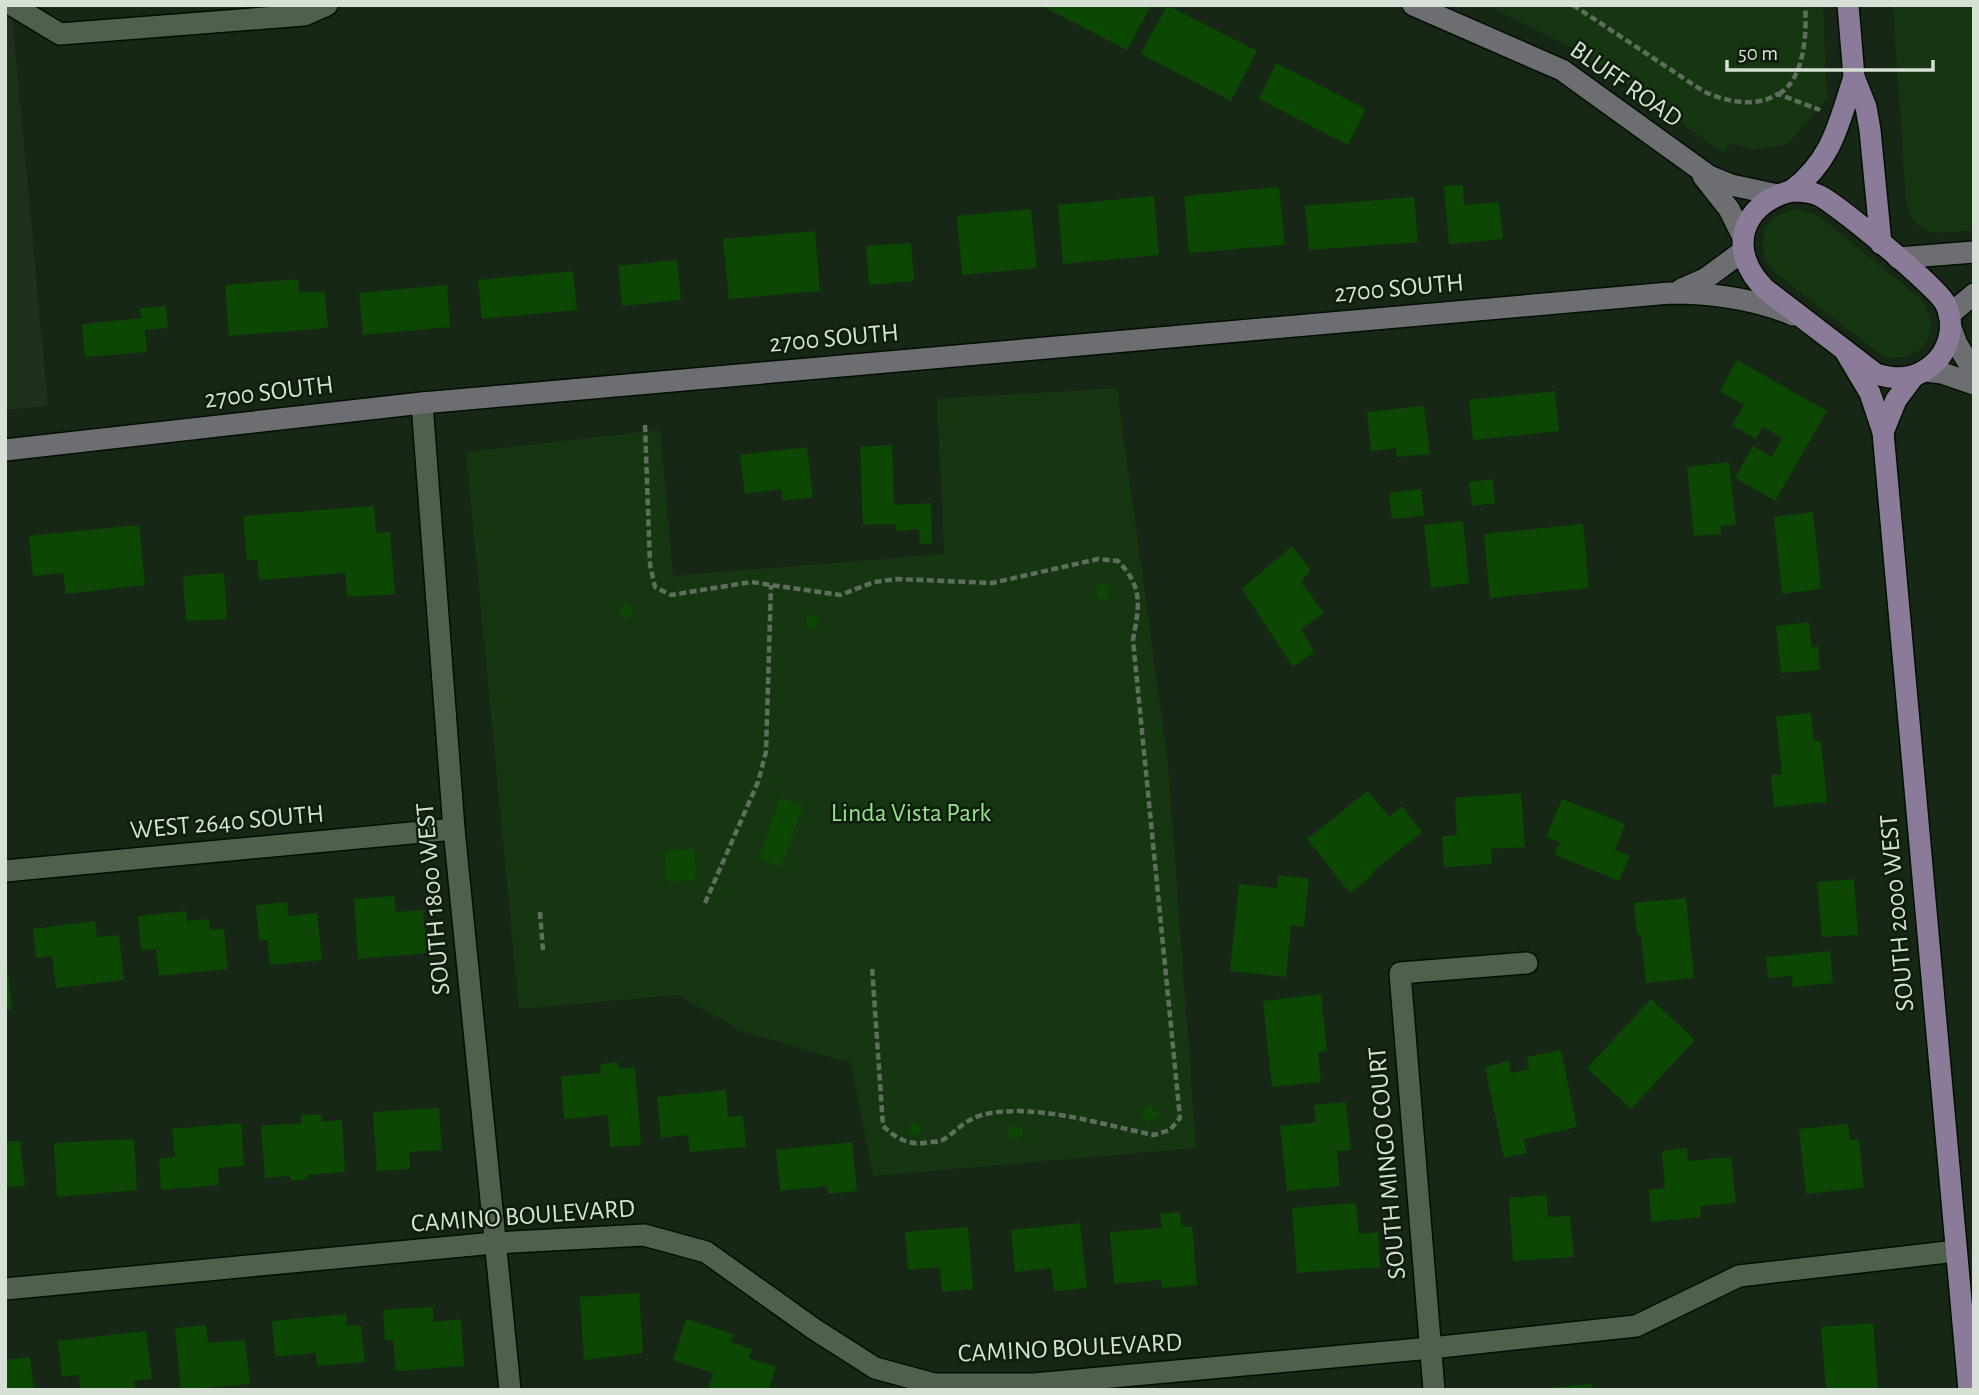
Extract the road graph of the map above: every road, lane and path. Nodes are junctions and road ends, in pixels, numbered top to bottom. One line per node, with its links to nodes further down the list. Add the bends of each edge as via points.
1 (12, 5): 2 (street, via 60,34 304,15)
2 (327, 5)
3 (1413, 5): 10 (main road, BLUFF ROAD, via 1562,70)
4 (1573, 5): 8 (path, via 1703,92 1738,103)
5 (1805, 5): 8 (path, via 1797,68 1790,85)
6 (1848, 5): 7 (main road)
7 (1854, 77): 11 (main road, via 1832,144 1813,172); 13 (main road, via 1869,118)
8 (1779, 94): 9 (path)
9 (1819, 110)
10 (1689, 163): 11 (main road, BLUFF ROAD, via 1731,185); 12 (main road, BLUFF ROAD, via 1718,192)
11 (1785, 193): 12 (main road, via 1756,210); 13 (main road, via 1805,191 1830,202)
12 (1743, 244): 16 (main road, 2700 SOUTH, via 1725,267); 18 (main road, via 1746,266 1754,279)
13 (1881, 244): 15 (main road)
14 (1974, 252): 15 (main road)
15 (1898, 258): 19 (main road, via 1938,291)
16 (1670, 293): 18 (main road, 2700 SOUTH, via 1746,299); 24 (main road, 2700 SOUTH)
17 (1974, 294): 19 (main road)
18 (1802, 318): 20 (main road)
19 (1950, 321): 21 (main road); 22 (main road, SOUTH 2000 WEST, via 1943,353)
20 (1845, 351): 22 (main road, via 1888,378); 26 (main road, SOUTH 2000 WEST, via 1870,393)
21 (1974, 372)
22 (1919, 374): 23 (main road, via 1942,373); 26 (main road, SOUTH 2000 WEST, via 1896,400)
23 (1974, 384)
24 (422, 403): 27 (main road, 2700 SOUTH); 29 (street, SOUTH 1800 WEST)
25 (645, 425): 28 (path, via 650,565 655,587 671,595 751,582)
26 (1883, 432): 37 (main road, SOUTH 2000 WEST)
27 (5, 450)
28 (771, 585): 31 (path, via 766,752 758,782); 35 (path, via 840,595 897,579 992,583 1098,559 1118,561 1138,591 1133,640 1180,1118 1170,1130 1154,1135 1032,1111 1009,1111 981,1115 961,1124 944,1140 916,1145 897,1139 883,1126)
29 (454, 829): 30 (street, WEST 2640 SOUTH); 36 (street, SOUTH 1800 WEST)
30 (5, 871)
31 (705, 903)
32 (540, 912): 33 (path)
33 (543, 950)
34 (1527, 963): 39 (street, SOUTH MINGO COURT, via 1400,972)
35 (872, 967)
36 (494, 1243): 38 (street, CAMINO BOULEVARD); 40 (street, CAMINO BOULEVARD, via 644,1235 706,1252 875,1368 934,1384); 41 (street, SOUTH 1800 WEST)
37 (1956, 1251): 39 (street, CAMINO BOULEVARD, via 1739,1276 1636,1326); 43 (main road, SOUTH 2000 WEST)
38 (5, 1289)
39 (1431, 1348): 40 (street, CAMINO BOULEVARD); 42 (street, SOUTH MINGO COURT)
40 (1034, 1387)
41 (510, 1390)
42 (1434, 1390)
43 (1969, 1390)

